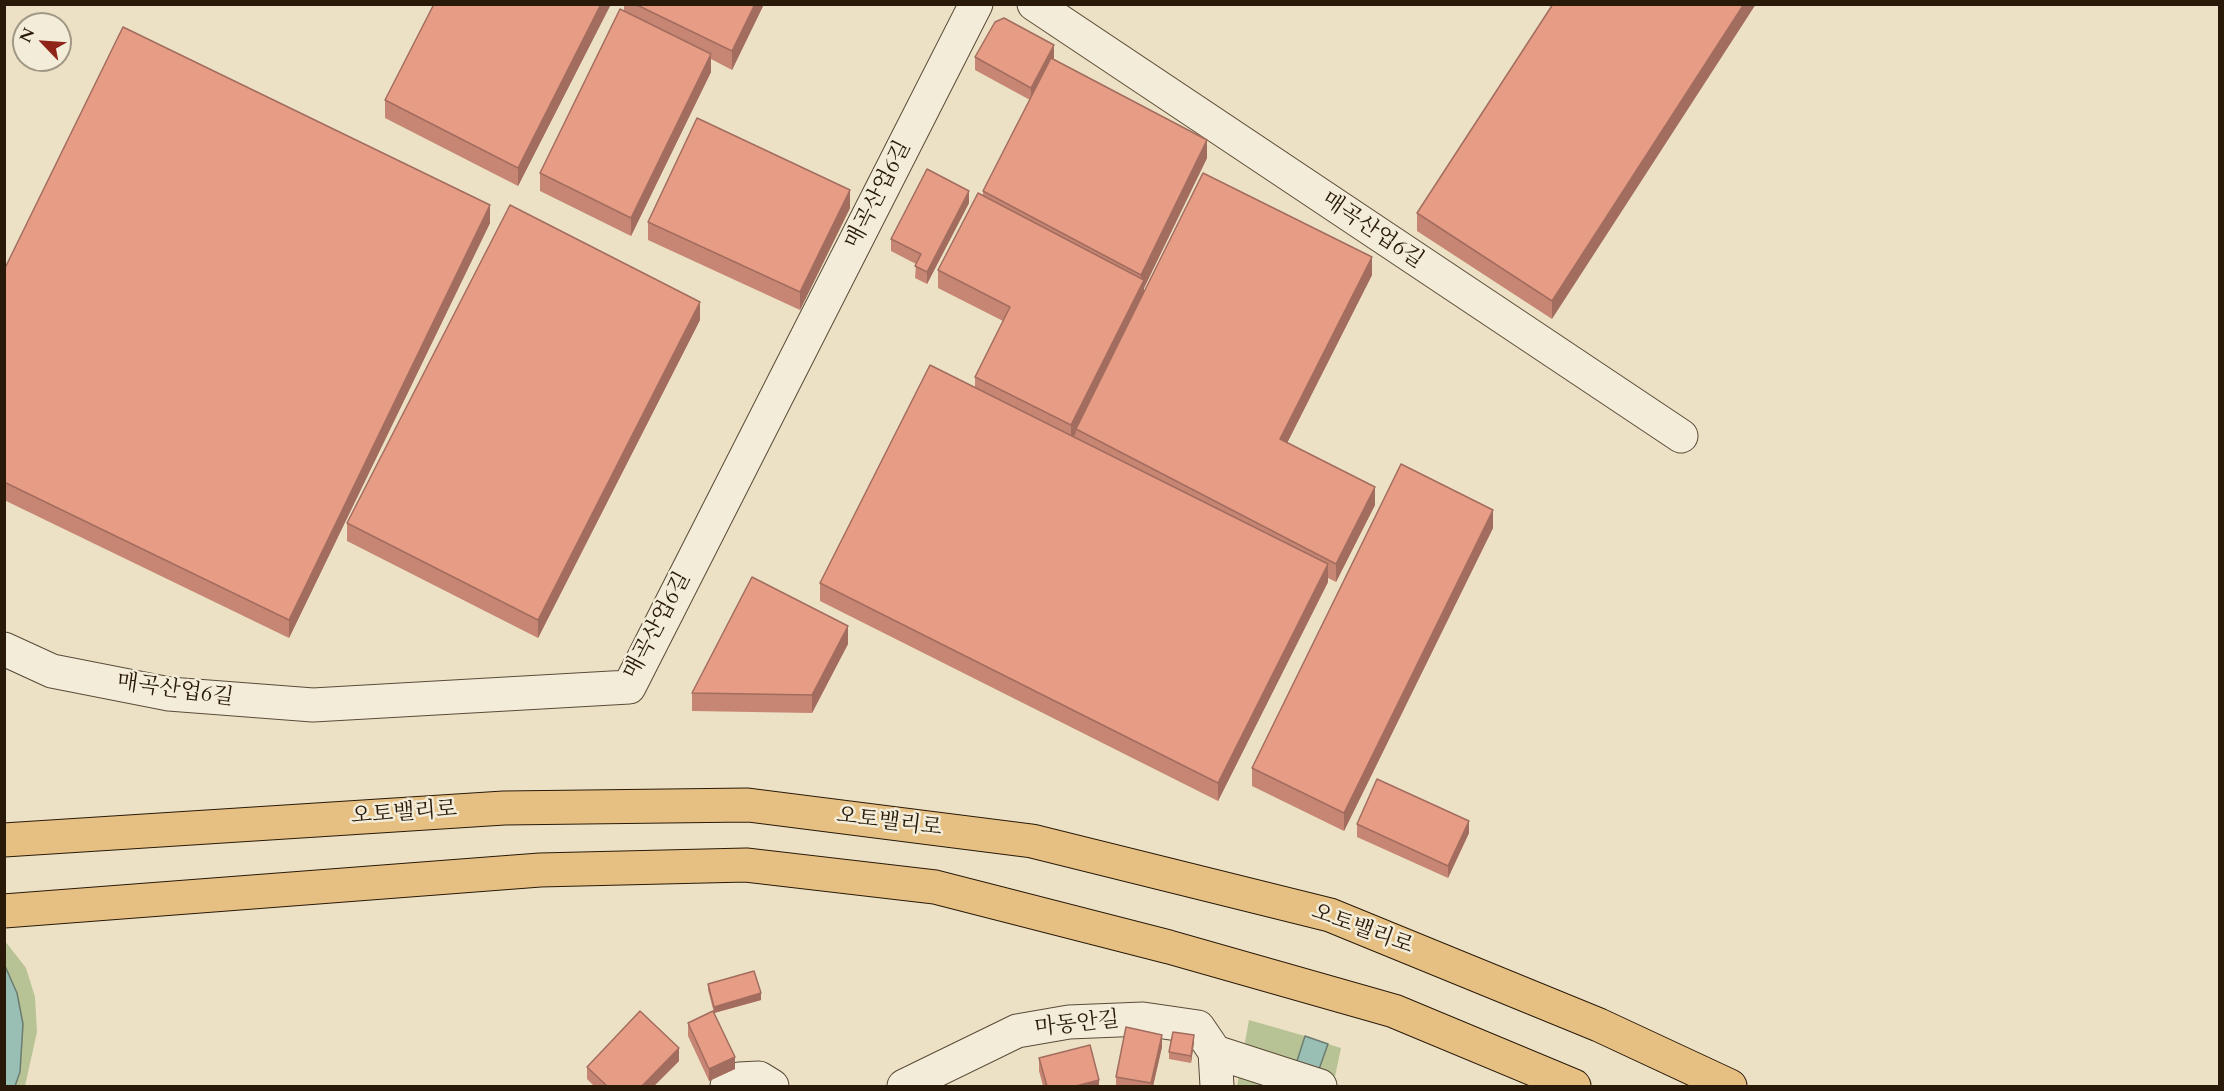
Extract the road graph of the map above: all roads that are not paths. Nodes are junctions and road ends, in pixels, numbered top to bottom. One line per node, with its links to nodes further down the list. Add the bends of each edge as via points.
1 (976, 4): 4 (street, 매곡산업6길, via 629,687 314,705 169,694 52,671)
2 (1034, 4): 3 (street, 매곡산업6길)
3 (1681, 436)
4 (4, 649)
5 (7, 840): 14 (highway, 오토밸리로, via 504,808 748,805 1032,841 1330,915 1599,1025)
6 (20, 913): 13 (highway, via 540,870 746,865 935,887 1168,947 1394,1011)
7 (1226, 1055): 10 (street, 마동안길, via 1198,1026 1143,1019 1069,1022 1017,1031); 11 (street, 마동안길); 12 (street)
8 (727, 1086): 9 (street, via 739,1079 759,1078)
9 (772, 1086)
10 (904, 1086)
11 (1217, 1086)
12 (1320, 1086)
13 (1574, 1086)
14 (1730, 1086)

